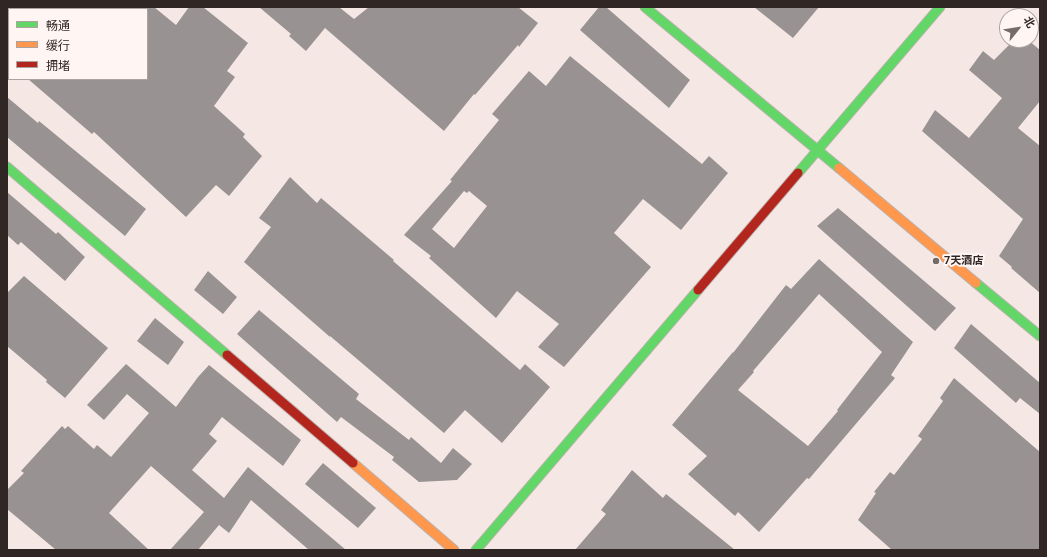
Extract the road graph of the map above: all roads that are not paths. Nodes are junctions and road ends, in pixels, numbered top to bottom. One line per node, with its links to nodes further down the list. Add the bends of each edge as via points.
1 (645, 7): 3 (street)
2 (940, 7): 3 (street)
3 (818, 150): 5 (street); 7 (street)
4 (7, 167): 6 (street)
5 (1040, 336)
6 (454, 550)
7 (476, 550)

